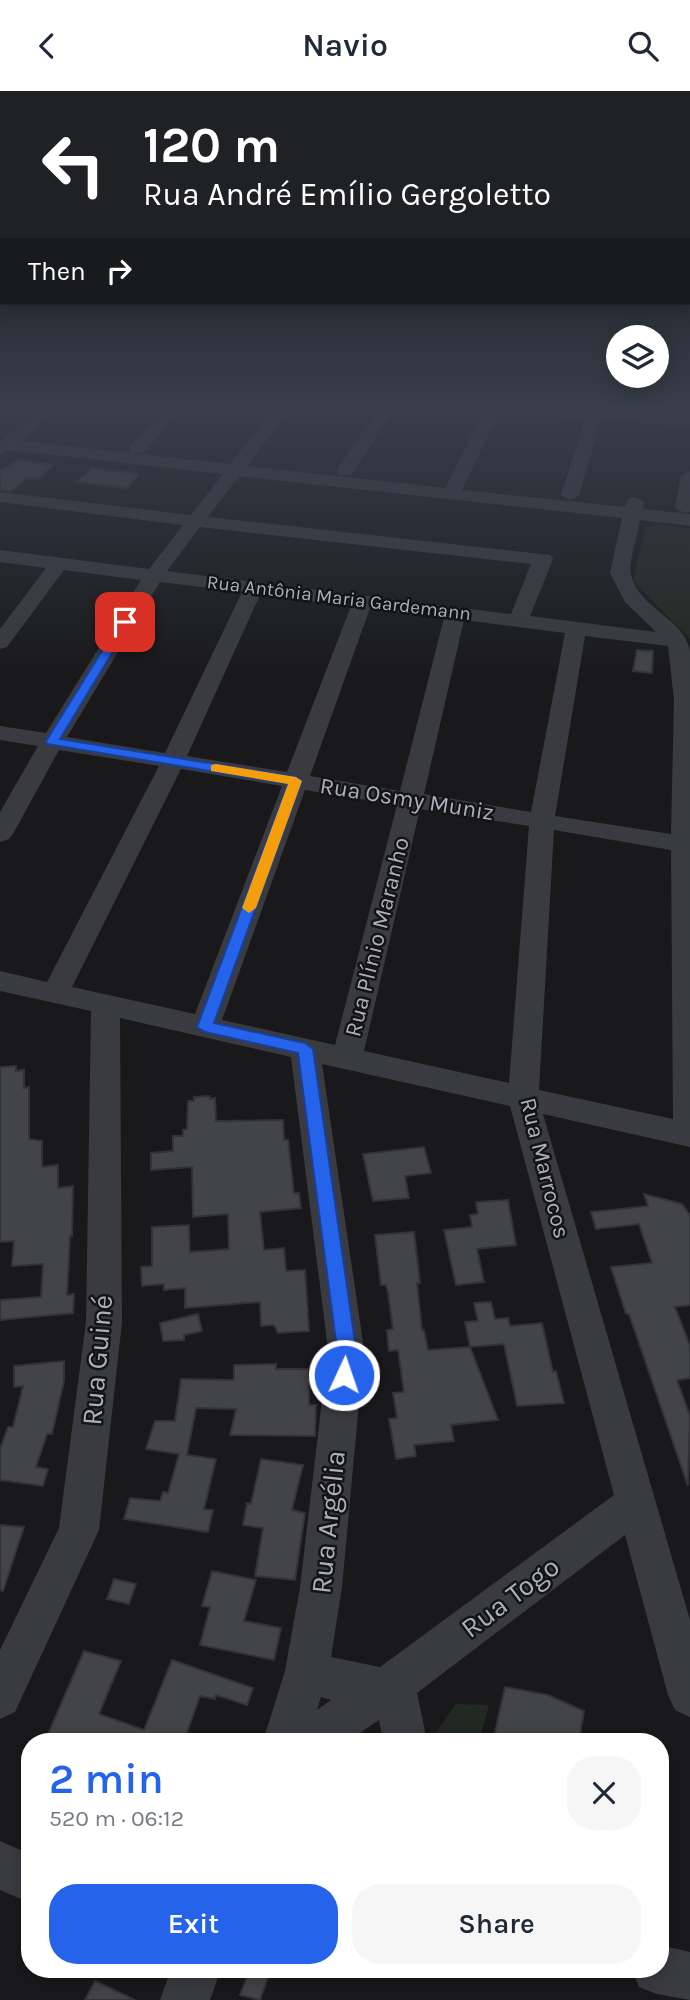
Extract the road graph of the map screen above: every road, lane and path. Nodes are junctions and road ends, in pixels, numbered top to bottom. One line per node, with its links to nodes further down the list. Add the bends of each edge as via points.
1 (17, 499): 7 (street)
2 (211, 499): 7 (street)
3 (553, 499): 5 (street)
4 (590, 499): 5 (street)
5 (633, 508): 6 (street); 16 (street, via 620,573 632,598)
6 (688, 512)
7 (193, 521): 10 (street); 14 (street, via 543,559)
8 (0, 556): 9 (street, Rua Antônia Maria Gardemann)
9 (59, 563): 10 (street, Rua Antônia Maria Gardemann); 17 (street)
10 (154, 575): 11 (street, Rua Antônia Maria Gardemann); 19 (street)
11 (254, 587): 12 (street, Rua Antônia Maria Gardemann); 20 (street)
12 (363, 601): 13 (street, Rua Antônia Maria Gardemann); 21 (street)
13 (456, 613): 14 (street, Rua Antônia Maria Gardemann); 22 (street, Rua Plínio Maranho)
14 (518, 621): 15 (street, Rua Antônia Maria Gardemann)
15 (576, 628): 16 (street, Rua Antônia Maria Gardemann); 23 (street, Rua Marrocos)
16 (678, 641): 25 (street, via 685,700)
17 (0, 643)
18 (0, 733): 19 (street, Rua Osmy Muniz)
19 (52, 741): 20 (street, Rua Osmy Muniz); 24 (street)
20 (173, 761): 21 (street, Rua Osmy Muniz); 27 (street)
21 (296, 781): 22 (street, Rua Osmy Muniz); 29 (street)
22 (411, 800): 23 (street, Rua Osmy Muniz); 31 (street, Rua Plínio Maranho)
23 (542, 821): 25 (street, Rua Osmy Muniz); 32 (street, Rua Marrocos)
24 (0, 835)
25 (687, 845): 33 (street)
26 (0, 981): 27 (street)
27 (55, 993): 28 (street)
28 (106, 1004): 29 (street); 38 (street, Rua Guiné, via 104,1322 79,1530)
29 (205, 1027): 30 (street)
30 (305, 1049): 31 (street); 35 (street, Rua Argélia, via 346,1349 321,1587)
31 (347, 1058): 32 (street)
32 (523, 1098): 33 (street); 34 (street, Rua Marrocos)
33 (690, 1135)
34 (636, 1503): 36 (street, Rua Togo); 37 (street, Rua Marrocos)
35 (307, 1671): 36 (street, via 342,1682); 39 (street, Rua Argélia)
36 (388, 1686): 40 (street, Rua Togo); 41 (street)
37 (690, 1695)
38 (0, 1697)
39 (288, 1733)
40 (322, 1733)
41 (403, 1733)
42 (0, 1865): 43 (street)
43 (21, 1875)
44 (669, 1972): 45 (street)
45 (690, 1977)
46 (193, 1978): 47 (street)
47 (184, 2000)

